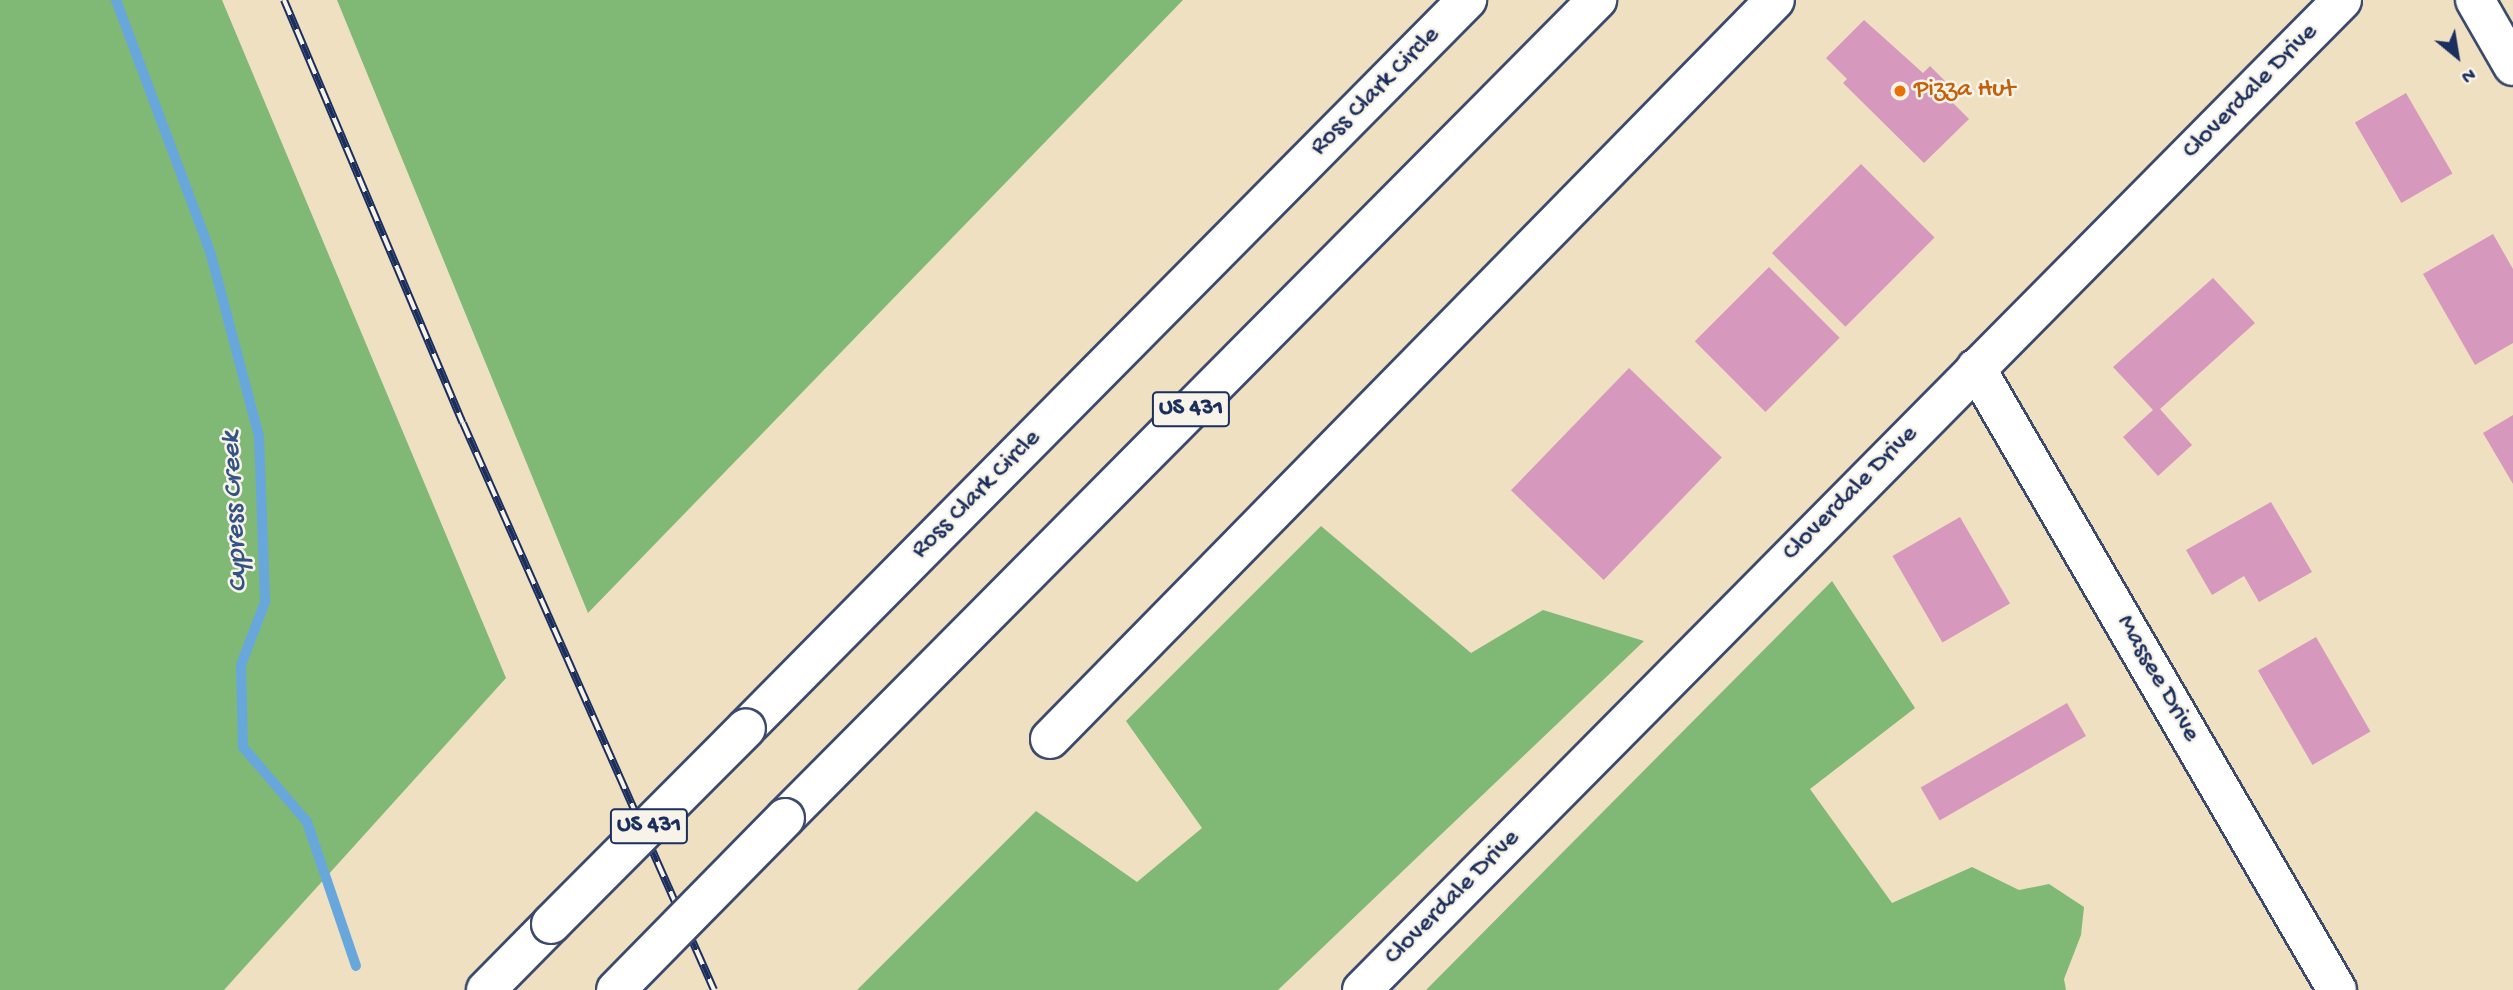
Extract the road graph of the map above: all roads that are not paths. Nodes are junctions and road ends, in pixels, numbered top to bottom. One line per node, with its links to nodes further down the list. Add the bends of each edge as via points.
1 (1467, 0): 9 (main road, Ross Clark Circle / US 431, bridge)
2 (1597, 0): 10 (main road, US 431, bridge)
3 (1775, 0): 8 (main road)
4 (2343, 0): 7 (main road, Cloverdale Drive)
5 (2475, 0): 6 (main road)
6 (2513, 66)
7 (1976, 368): 11 (main road, Cloverdale Drive); 12 (main road, Massee Drive)
8 (1050, 739)
9 (486, 990)
10 (616, 990)
11 (1362, 990)
12 (2337, 990)

